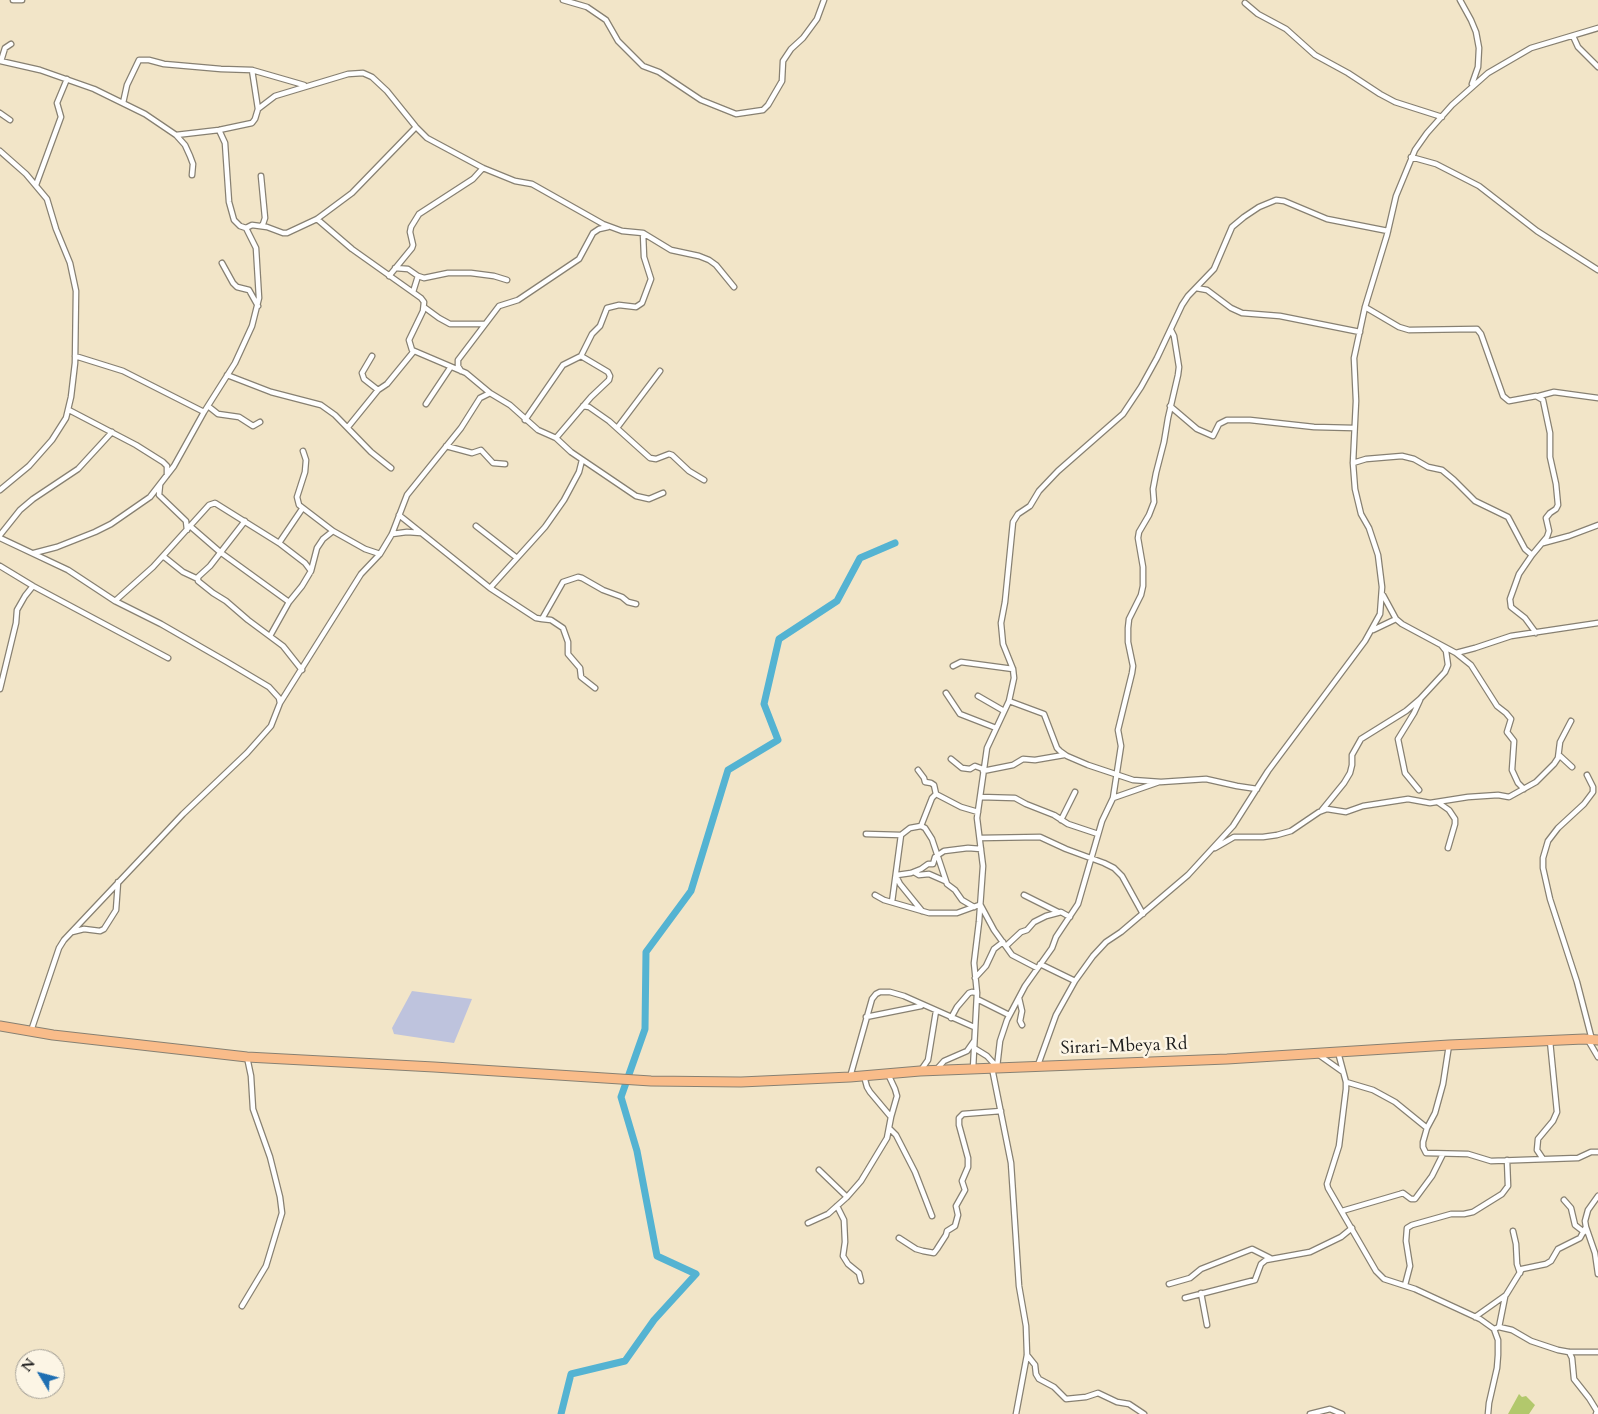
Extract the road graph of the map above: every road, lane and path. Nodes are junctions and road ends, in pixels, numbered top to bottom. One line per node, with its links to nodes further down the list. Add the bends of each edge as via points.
1 (13, 0): 2 (street)
2 (22, 0)
3 (563, 0): 4 (street, via 587,7 606,20 618,41 643,66 660,72 701,100 736,114 763,110 768,105 782,81 783,61 817,19)
4 (824, 0)
5 (1460, 0): 15 (street, via 1476,32 1479,48)
6 (1245, 3): 19 (street, via 1286,29 1315,55 1380,94)
7 (1598, 28): 8 (street)
8 (1573, 36): 11 (street, via 1578,47); 15 (street, via 1531,48)
9 (11, 44): 10 (street, via 5,48)
10 (0, 61): 13 (street)
11 (1598, 67)
12 (252, 70): 14 (street); 16 (street, via 139,60 127,85); 17 (street)
13 (67, 79): 16 (street); 29 (street, via 57,104 61,117)
14 (306, 86): 17 (street, via 275,96); 21 (street, via 363,72 387,91)
15 (1472, 86): 19 (street)
16 (123, 103): 23 (street)
17 (258, 109): 22 (street, via 252,123)
18 (0, 112): 20 (street)
19 (1442, 117): 25 (street)
20 (10, 120)
21 (416, 127): 26 (street, via 427,138); 30 (street, via 352,193)
22 (220, 130): 23 (street); 33 (street, via 225,143 229,202 236,224)
23 (176, 135): 27 (street, via 190,156)
24 (0, 151): 29 (street)
25 (1412, 156): 34 (street, via 1396,196); 38 (street, via 1443,167 1479,186 1538,231)
26 (483, 168): 32 (street, via 532,184); 37 (street, via 473,179 419,214 411,227 412,248)
27 (192, 176)
28 (261, 176): 31 (street, via 265,218)
29 (36, 186): 54 (street, via 49,204 75,279)
30 (317, 219): 31 (street, via 283,234); 39 (street)
31 (261, 226): 33 (street)
32 (609, 226): 35 (street); 50 (street, via 593,233 579,259 518,300 500,306)
33 (246, 228): 42 (street, via 256,248)
34 (1388, 231): 44 (street, via 1327,219 1284,201 1273,200 1232,227 1214,269); 49 (street)
35 (644, 233): 43 (street, via 671,250 710,260); 56 (street, via 644,257 651,279 642,303 636,307 619,304 607,308)
36 (222, 263): 45 (street, via 236,286)
37 (395, 268): 39 (street); 40 (street, via 408,269)
38 (1598, 270)
39 (389, 276): 46 (street)
40 (418, 276): 41 (street, via 471,273); 46 (street)
41 (507, 280)
42 (258, 285): 45 (street); 47 (street)
43 (734, 287)
44 (1196, 288): 51 (street, via 1182,305); 52 (street, via 1207,290 1242,313 1280,316)
45 (250, 290): 47 (street)
46 (413, 292): 48 (street, via 422,298)
47 (258, 306): 60 (street, via 252,326)
48 (424, 307): 50 (street, via 450,324); 53 (street, via 409,340)
49 (1365, 307): 52 (street); 64 (street, via 1409,330 1477,328 1503,396 1509,401)
50 (485, 324): 58 (street, via 458,360)
51 (1172, 330): 70 (street, via 1179,367); 132 (street, via 1123,414 1058,471 1012,522 1001,623 1004,647)
52 (1360, 332): 77 (street, via 1354,358)
53 (414, 351): 57 (street); 62 (street, via 387,384)
54 (75, 356): 71 (street); 72 (street, via 123,371)
55 (372, 356): 62 (street, via 362,373 364,379)
56 (581, 356): 69 (street, via 610,376); 73 (street, via 563,365)
57 (450, 368): 58 (street); 67 (street)
58 (461, 371): 61 (street)
59 (660, 371): 76 (street)
60 (227, 375): 68 (street); 75 (street, via 271,392 318,404)
61 (480, 385): 63 (street); 65 (street)
62 (378, 390): 75 (street)
63 (490, 393): 65 (street); 73 (street, via 510,405)
64 (1539, 396): 66 (street, via 1554,392); 106 (street, via 1544,400 1547,412 1558,502 1546,518 1549,531)
65 (480, 398): 80 (street)
66 (1598, 398)
67 (426, 404)
68 (208, 406): 72 (street); 74 (street, via 218,414 239,418 253,426)
69 (583, 406): 76 (street); 79 (street)
70 (1170, 406): 77 (street, via 1197,429 1213,436 1219,424 1227,420); 150 (street, via 1154,480 1154,502 1138,538 1143,586 1129,619 1128,642 1133,666 1118,730 1121,746)
71 (69, 410): 78 (street); 89 (street, via 62,425 34,460)
72 (204, 412): 86 (street)
73 (525, 420): 79 (street)
74 (260, 422)
75 (348, 427): 85 (street)
76 (617, 428): 87 (street, via 650,458 672,455)
77 (1354, 428): 83 (street)
78 (112, 432): 86 (street, via 163,462 167,466); 104 (street, via 78,470 20,510)
79 (556, 438): 82 (street)
80 (446, 446): 84 (street, via 472,454 481,450 493,463); 94 (street, via 407,495)
81 (303, 451): 93 (street, via 305,472 297,497)
82 (582, 460): 90 (street, via 636,496 649,499); 112 (street, via 564,500)
83 (1353, 462): 110 (street, via 1402,456 1442,470 1475,501 1507,516 1525,549); 118 (street, via 1356,498 1378,555)
84 (505, 464)
85 (391, 468)
86 (167, 475): 88 (street)
87 (704, 480)
88 (160, 484): 91 (street); 92 (street)
89 (0, 490)
90 (664, 493)
91 (160, 495): 92 (street); 97 (street)
92 (150, 496): 108 (street, via 112,524 57,547)
93 (302, 508): 101 (street); 105 (street)
94 (399, 516): 102 (street); 103 (street)
95 (195, 520): 96 (street, via 215,503); 97 (street); 100 (street)
96 (246, 521): 105 (street); 107 (street)
97 (186, 522): 100 (street)
98 (1598, 525): 106 (street)
99 (476, 526): 112 (street)
100 (189, 528): 107 (street); 111 (street)
101 (333, 531): 109 (street); 114 (street, via 317,548)
102 (421, 533): 103 (street); 117 (street)
103 (392, 534): 109 (street)
104 (0, 536): 108 (street)
105 (279, 543): 114 (street)
106 (1542, 543): 110 (street)
107 (220, 552): 115 (street); 120 (street)
108 (33, 553): 119 (street, via 68,570)
109 (380, 554): 133 (street, via 361,574)
110 (1532, 555): 126 (street, via 1519,574 1510,603)
111 (163, 556): 115 (street); 119 (street)
112 (517, 558): 117 (street)
113 (0, 566): 116 (street)
114 (311, 571): 120 (street)
115 (198, 579): 127 (street)
116 (33, 586): 130 (street); 135 (street, via 16,610 16,623)
117 (490, 588): 122 (street)
118 (1382, 594): 123 (street); 125 (street, via 1380,614)
119 (116, 601): 140 (street, via 269,687)
120 (289, 602): 127 (street)
121 (636, 604): 122 (street, via 578,577 563,582)
122 (542, 619): 134 (street, via 551,620 563,628 568,654 580,668 581,678)
123 (1396, 619): 125 (street); 128 (street)
124 (1598, 623): 126 (street)
125 (1371, 631): 153 (street)
126 (1536, 633): 129 (street, via 1505,638)
127 (270, 636): 133 (street)
128 (1442, 645): 129 (street); 138 (street, via 1447,654 1447,668)
129 (1456, 653): 154 (street, via 1471,664 1497,706 1511,719 1507,732 1514,741 1512,770)
130 (168, 658)
131 (952, 666): 132 (street, via 964,663)
132 (1013, 669): 139 (street)
133 (302, 670): 140 (street)
134 (595, 688)
135 (0, 689)
136 (946, 694): 143 (street, via 960,714)
137 (978, 696): 141 (street)
138 (1420, 699): 155 (street, via 1398,739 1405,772); 161 (street, via 1361,739 1352,755 1350,773)
139 (1009, 700): 141 (street); 145 (street, via 1044,714 1057,748)
140 (280, 704): 177 (street, via 274,722 265,733)
141 (1004, 711): 143 (street)
142 (1571, 721): 144 (street, via 1560,742)
143 (996, 728): 149 (street, via 987,748)
144 (1558, 754): 147 (street); 154 (street, via 1557,760 1541,778)
145 (1064, 755): 149 (street, via 1035,760 1026,758 1013,765); 150 (street)
146 (951, 759): 149 (street, via 962,768 975,766)
147 (1572, 767)
148 (918, 770): 157 (street, via 925,782 934,786)
149 (983, 770): 158 (street)
150 (1117, 775): 152 (street); 159 (street)
151 (1587, 775): 205 (street, via 1593,787 1592,793 1548,841 1543,868)
152 (1161, 782): 153 (street, via 1206,779); 159 (street)
153 (1257, 789): 171 (street, via 1233,826)
154 (1524, 789): 160 (street, via 1507,798 1501,795 1479,796)
155 (1419, 790)
156 (1075, 792): 163 (street)
157 (936, 794): 162 (street); 164 (street)
158 (980, 797): 162 (street); 163 (street, via 1015,798)
159 (1113, 798): 166 (street)
160 (1438, 803): 161 (street, via 1408,799 1346,812); 169 (street, via 1450,810 1455,819)
161 (1322, 810): 171 (street, via 1291,831 1263,837 1234,837)
162 (978, 812): 168 (street)
163 (1061, 820): 166 (street)
164 (921, 826): 167 (street, via 910,828); 172 (street, via 932,840)
165 (866, 834): 167 (street)
166 (1098, 834): 173 (street)
167 (901, 835): 175 (street)
168 (980, 838): 170 (street); 173 (street, via 1040,838)
169 (1448, 848)
170 (981, 849): 172 (street, via 960,848); 182 (street, via 983,866)
171 (1209, 851): 185 (street, via 1188,875)
172 (937, 855): 174 (street, via 933,864); 176 (street)
173 (1092, 859): 185 (street, via 1120,873); 187 (street, via 1078,904)
174 (914, 872): 175 (street); 176 (street)
175 (896, 875): 180 (street); 183 (street)
176 (946, 881): 182 (street, via 960,898)
177 (118, 882): 188 (street); 188 (street, via 116,910 104,929)
178 (875, 895): 180 (street)
179 (1024, 896): 181 (street)
180 (892, 902): 183 (street)
181 (1040, 904): 184 (street); 186 (street)
182 (978, 905): 183 (street, via 957,913); 189 (street); 191 (street)
183 (922, 912)
184 (1058, 912): 186 (street); 187 (street)
185 (1143, 914): 192 (street, via 1102,946)
186 (1046, 916): 189 (street)
187 (1070, 917): 190 (street)
188 (71, 933): 204 (street, via 59,948)
189 (1004, 944): 190 (street, via 1012,954); 191 (street, via 994,949 986,966)
190 (1039, 966): 192 (street); 194 (street)
191 (975, 978): 193 (street)
192 (1075, 981): 214 (street, via 1056,1015)
193 (978, 993): 195 (street); 200 (street, via 969,993)
194 (1019, 998): 198 (street); 201 (street)
195 (977, 1000): 198 (street); 203 (street)
196 (922, 1006): 197 (street); 199 (street); 199 (street, via 904,996 880,992 872,999)
197 (936, 1011): 200 (street); 218 (street, via 928,1060)
198 (1009, 1016): 216 (street)
199 (866, 1017): 222 (street)
200 (951, 1018): 203 (street)
201 (1022, 1025)
202 (0, 1026): 204 (highway, Sirari-Mbeya Rd)
203 (974, 1027): 206 (street)
204 (31, 1031): 212 (highway, Sirari-Mbeya Rd)
205 (1592, 1040): 207 (highway, Sirari-Mbeya Rd); 213 (street)
206 (974, 1041): 209 (street); 217 (street, via 967,1051)
207 (1550, 1041): 208 (highway, Sirari-Mbeya Rd); 231 (street, via 1557,1112 1537,1144 1538,1153)
208 (1449, 1045): 210 (highway, Sirari-Mbeya Rd); 226 (street, via 1443,1084)
209 (974, 1048): 215 (street); 216 (street, via 987,1056)
210 (1338, 1052): 211 (highway, Sirari-Mbeya Rd); 219 (street)
211 (1317, 1053): 214 (highway, Sirari-Mbeya Rd); 219 (street)
212 (247, 1057): 222 (highway, Sirari-Mbeya Rd, via 651,1081 740,1082); 253 (street, via 253,1109 270,1157 282,1213 266,1266)
213 (1598, 1057)
214 (1038, 1065): 216 (highway, Sirari-Mbeya Rd)
215 (973, 1068): 216 (highway, Sirari-Mbeya Rd); 217 (highway, Sirari-Mbeya Rd)
216 (995, 1068): 224 (street)
217 (935, 1070): 218 (highway, Sirari-Mbeya Rd)
218 (920, 1071): 220 (highway, Sirari-Mbeya Rd)
219 (1342, 1072): 223 (street)
220 (887, 1073): 221 (highway, Sirari-Mbeya Rd); 225 (street, via 897,1096)
221 (864, 1074): 222 (highway, Sirari-Mbeya Rd); 225 (street, via 866,1087)
222 (850, 1076)
223 (1346, 1082): 226 (street, via 1373,1090 1395,1102); 237 (street, via 1339,1146 1327,1184)
224 (1001, 1111): 243 (street, via 963,1114 959,1118 958,1125 968,1158 962,1181 965,1190 956,1206 955,1226 947,1231 937,1250 934,1253 916,1249); 259 (street, via 1011,1163)
225 (891, 1117): 227 (street)
226 (1427, 1128): 229 (street, via 1424,1151)
227 (890, 1129): 234 (street, via 871,1167); 238 (street, via 915,1172)
228 (1598, 1152): 231 (street, via 1578,1158)
229 (1443, 1154): 230 (street, via 1468,1154 1487,1161); 237 (street, via 1415,1199 1400,1194)
230 (1507, 1160): 231 (street); 249 (street, via 1508,1186 1502,1194 1472,1212 1451,1214 1407,1228 1410,1266)
231 (1544, 1160)
232 (819, 1170): 234 (street)
233 (1598, 1196): 241 (street, via 1588,1210)
234 (847, 1197): 236 (street)
235 (1564, 1200): 241 (street, via 1571,1208 1575,1225)
236 (837, 1206): 239 (street); 247 (street, via 844,1220 843,1256 859,1273)
237 (1342, 1211): 240 (street)
238 (932, 1216)
239 (808, 1223)
240 (1352, 1228): 244 (street, via 1310,1252); 249 (street, via 1376,1271 1390,1282)
241 (1585, 1230): 245 (street, via 1575,1242 1558,1249 1551,1261 1524,1268); 246 (street, via 1595,1254)
242 (1513, 1231): 245 (street)
243 (899, 1238)
244 (1271, 1259): 248 (street, via 1252,1250); 250 (street, via 1262,1262 1256,1280)
245 (1520, 1273): 251 (street)
246 (1598, 1274)
247 (861, 1281)
248 (1169, 1284)
249 (1405, 1285): 254 (street)
250 (1201, 1293): 252 (street); 255 (street)
251 (1506, 1295): 254 (street); 256 (street)
252 (1185, 1298)
253 (242, 1306)
254 (1475, 1317): 256 (street)
255 (1207, 1325)
256 (1496, 1328): 257 (street, via 1512,1330 1531,1341); 264 (street, via 1497,1368)
257 (1569, 1352): 258 (street); 265 (street, via 1574,1379 1589,1398)
258 (1598, 1352)
259 (1027, 1354): 260 (street); 261 (street, via 1039,1378 1066,1399 1098,1393)
260 (1016, 1414)
261 (1144, 1414)
262 (1310, 1414): 263 (street, via 1330,1409)
263 (1342, 1414)
264 (1488, 1414)
265 (1596, 1414)

